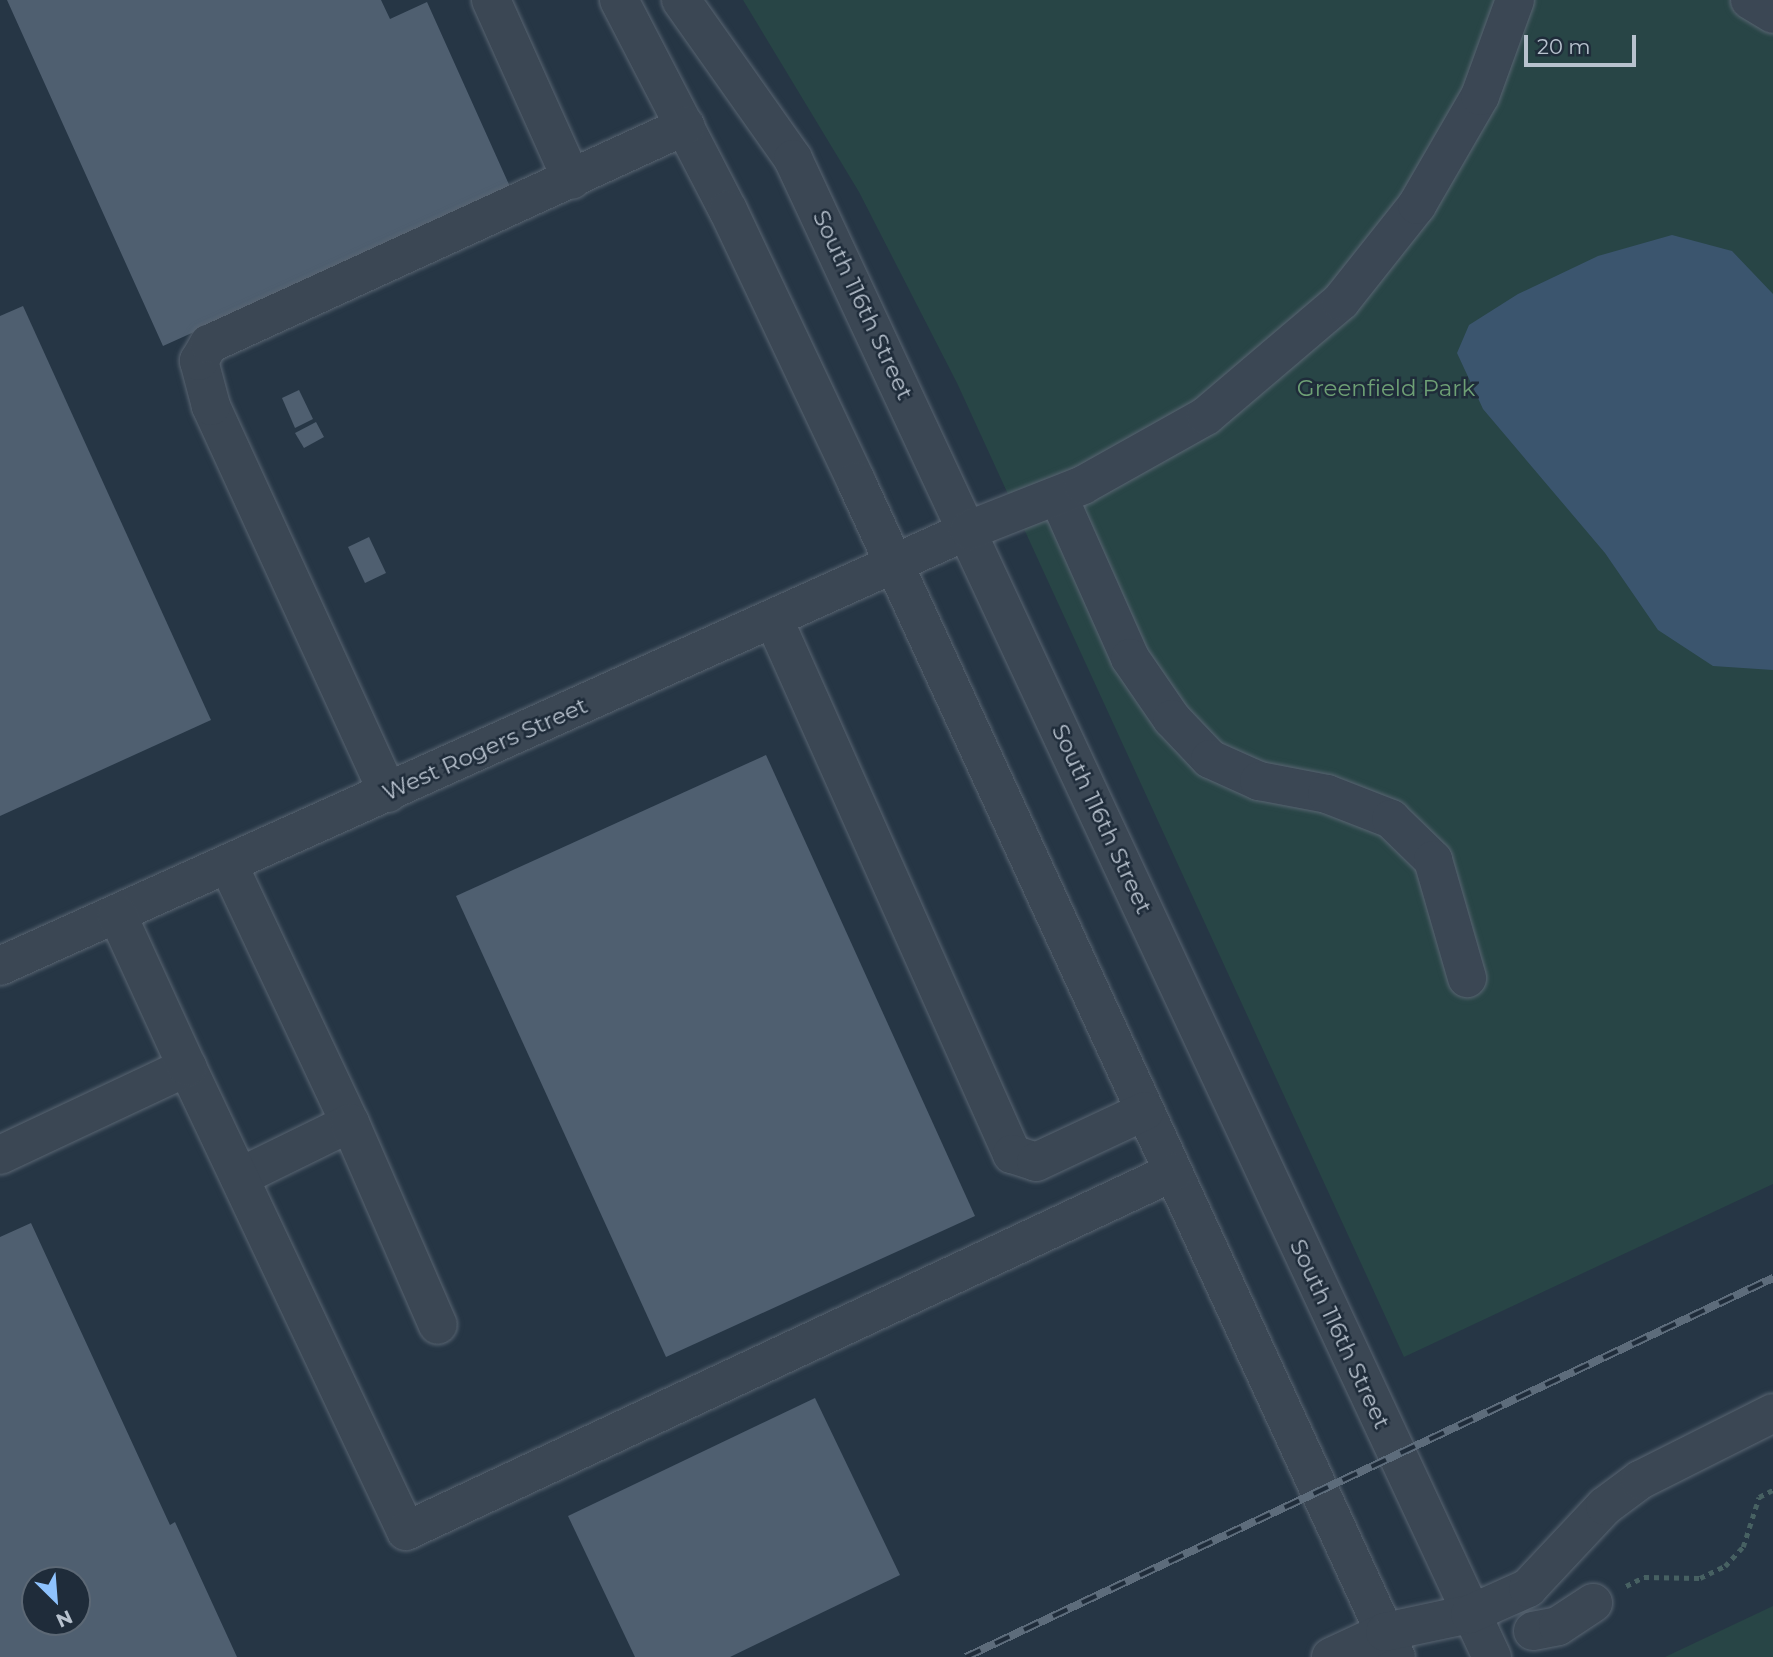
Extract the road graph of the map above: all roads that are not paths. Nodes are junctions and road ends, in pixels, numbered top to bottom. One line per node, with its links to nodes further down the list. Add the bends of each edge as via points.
1 (491, 0): 8 (street)
2 (619, 0): 7 (street)
3 (681, 0): 10 (street, South 116th Street, via 793,159)
4 (1515, 0): 9 (street, West Rogers Street, via 1480,96 1417,205 1341,301 1206,416)
5 (1751, 0): 6 (street)
6 (1773, 14)
7 (685, 126): 8 (street); 11 (street)
8 (572, 180): 13 (street, via 209,344 199,361 211,406)
9 (1058, 495): 10 (street, West Rogers Street); 17 (street, via 1129,658 1172,719 1210,759 1259,781 1327,794 1391,820 1433,860)
10 (969, 530): 11 (street, West Rogers Street); 27 (street, South 116th Street)
11 (894, 566): 12 (street, West Rogers Street); 19 (street)
12 (774, 620): 13 (street, West Rogers Street); 19 (street, via 1012,1154 1037,1162)
13 (388, 793): 14 (street, West Rogers Street)
14 (228, 864): 15 (street, West Rogers Street); 20 (street)
15 (117, 914): 16 (street, West Rogers Street); 18 (street)
16 (0, 966)
17 (1467, 978)
18 (187, 1067): 21 (street); 23 (street)
19 (1145, 1111): 22 (street)
20 (350, 1123): 23 (street); 24 (street)
21 (0, 1155)
22 (1173, 1172): 23 (street, via 406,1531); 29 (street)
23 (240, 1177)
24 (438, 1325)
25 (1773, 1413): 27 (street, via 1640,1480 1605,1506 1528,1588)
26 (1593, 1603): 28 (street, via 1558,1626)
27 (1471, 1614): 29 (street); 31 (street, South 116th Street)
28 (1533, 1631)
29 (1391, 1644): 30 (street)
30 (1331, 1657)
31 (1492, 1657)

